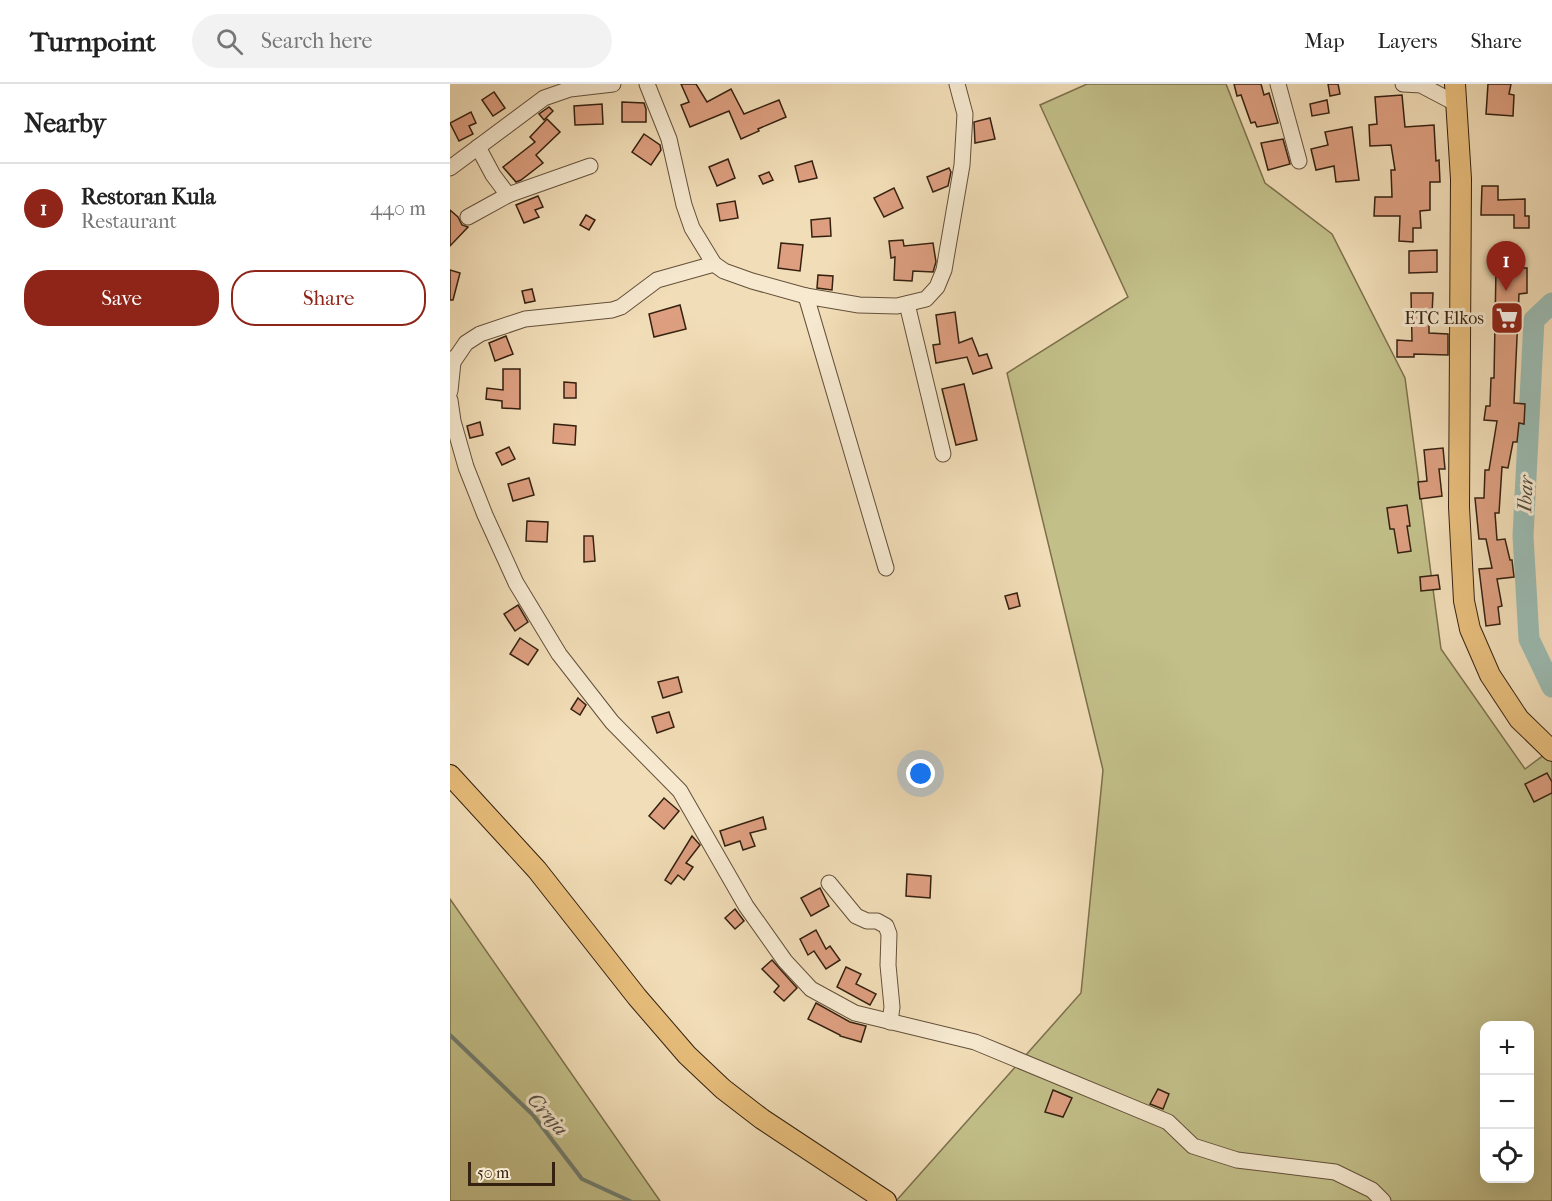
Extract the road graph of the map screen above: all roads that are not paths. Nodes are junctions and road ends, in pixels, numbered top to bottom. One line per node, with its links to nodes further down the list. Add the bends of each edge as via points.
1 (613, 84): 9 (street, via 570,89 544,98)
2 (647, 84): 15 (street, via 669,139 692,228)
3 (957, 84): 17 (street, via 965,114 962,165 944,270 927,298)
4 (1278, 84): 10 (street)
5 (1403, 84): 7 (street)
6 (1455, 84): 8 (main road)
7 (1423, 85): 8 (street)
8 (1457, 104): 23 (main road, via 1461,179 1459,507 1464,601 1470,629 1490,675 1519,719)
9 (478, 147): 12 (street); 13 (street)
10 (1299, 161)
11 (590, 166): 13 (street)
12 (450, 168)
13 (508, 195): 14 (street)
14 (468, 217)
15 (714, 264): 16 (street, via 752,281); 18 (street, via 657,280 612,310 525,319 480,334)
16 (806, 296): 17 (street, via 860,304); 22 (street)
17 (907, 304): 21 (street)
18 (451, 360): 19 (street)
19 (450, 391)
20 (450, 400): 26 (street, via 466,467 486,515 516,583 559,654 612,722 680,791 746,906 784,961 811,989 855,1013)
21 (943, 454)
22 (886, 568)
23 (1552, 751)
24 (450, 775): 27 (main road, via 537,870 638,997 701,1068 762,1119)
25 (829, 883): 26 (street, via 856,916 886,926)
26 (890, 1022): 28 (street, via 975,1042 1168,1122 1193,1146 1237,1160 1335,1172 1372,1190)
27 (886, 1201)
28 (1383, 1201)

